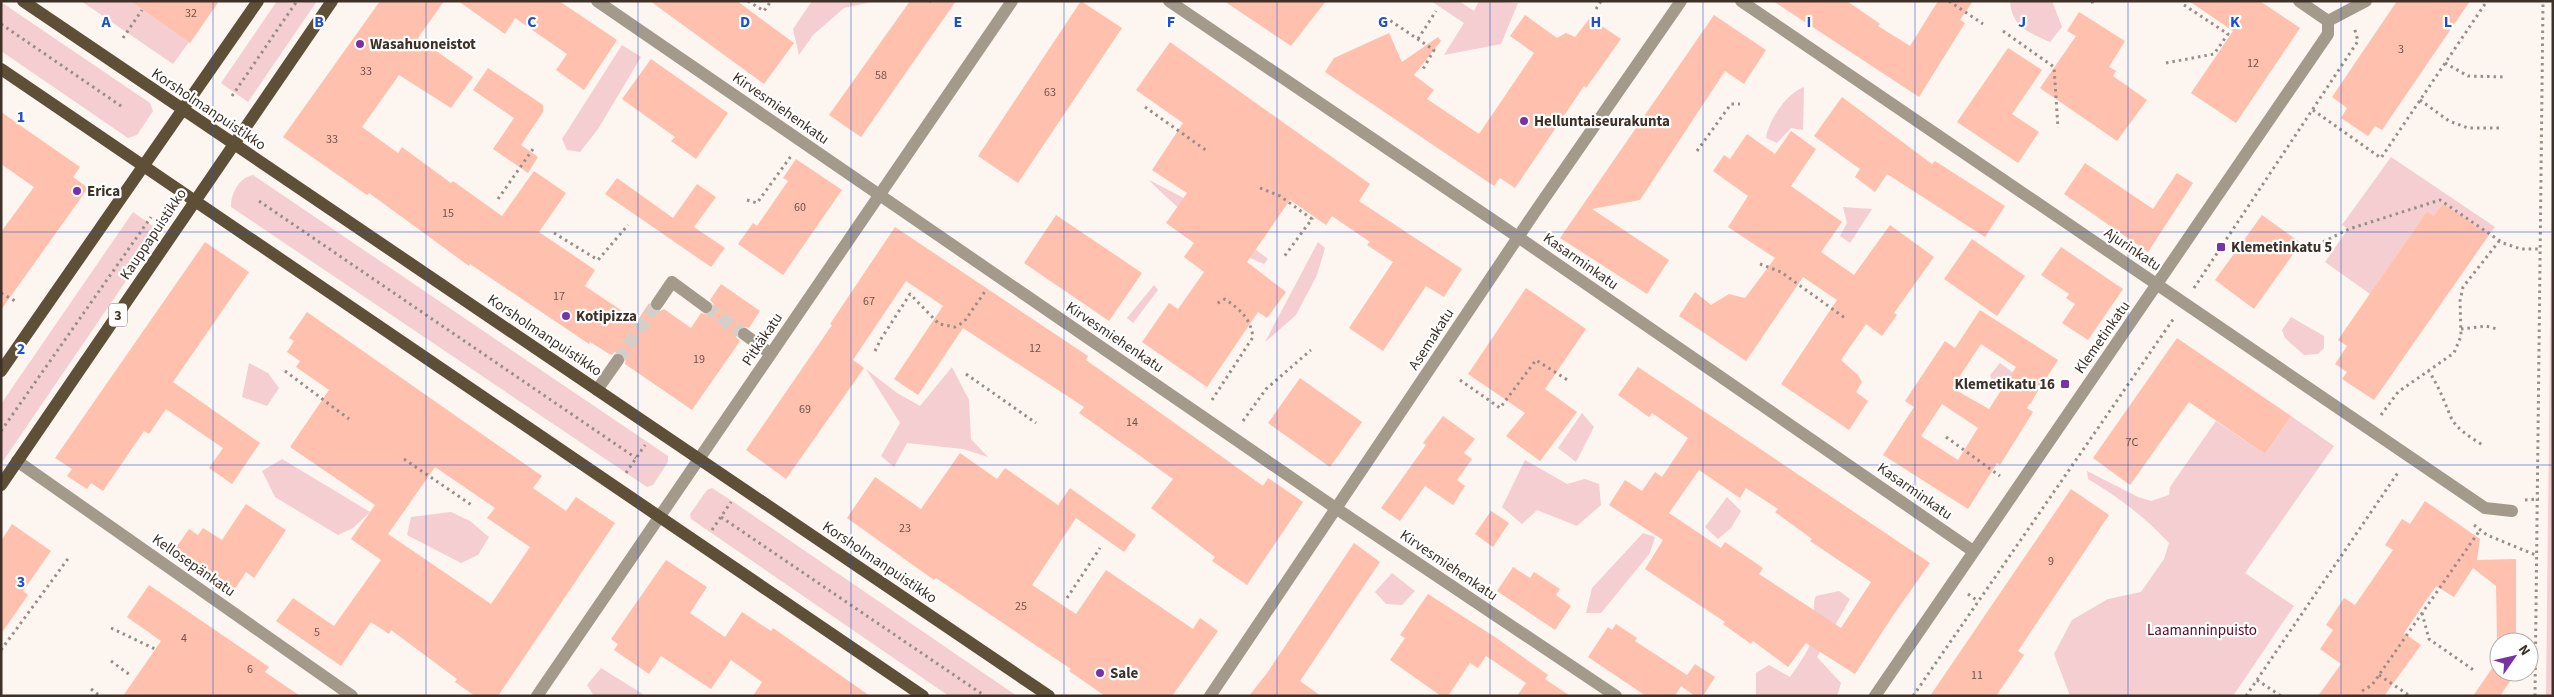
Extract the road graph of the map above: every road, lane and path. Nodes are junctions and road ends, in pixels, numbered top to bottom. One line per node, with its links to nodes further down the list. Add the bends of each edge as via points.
1 (23, 1): 41 (main road, Korsholmanpuistikko)
2 (258, 1): 41 (main road)
3 (297, 1): 35 (path)
4 (332, 1): 44 (main road, Kauppapuistikko / 3)
5 (597, 1): 51 (street, Kirvesmiehenkatu)
6 (748, 1): 7 (path, via 764,11)
7 (771, 1)
8 (1012, 1): 51 (street, Pitkäkatu)
9 (1169, 1): 59 (street, Kasarminkatu)
10 (1601, 1): 19 (path)
11 (1681, 1): 59 (street, Asemakatu)
12 (1741, 1): 66 (street, Ajurinkatu)
13 (1950, 1): 25 (path)
14 (2299, 1): 23 (street)
15 (2487, 1): 31 (path)
16 (2543, 1): 62 (path)
17 (2181, 3): 30 (path, via 2228,34 2214,54)
18 (2360, 3): 23 (street)
19 (1596, 9)
20 (142, 10): 27 (path)
21 (1436, 12): 28 (path)
22 (1385, 17): 28 (path)
23 (2328, 21): 66 (street, Klemetinkatu, via 2328,34)
24 (1, 24): 39 (path)
25 (1983, 24)
26 (2003, 31): 42 (path, via 2054,66)
27 (123, 38)
28 (1418, 40): 33 (path, via 1434,50)
29 (2358, 41): 40 (path)
30 (2166, 63)
31 (2445, 63): 34 (path, via 2468,76); 36 (path)
32 (1, 69): 49 (main road)
33 (1422, 69)
34 (2505, 77)
35 (232, 96)
36 (2420, 100): 40 (path, via 2381,158); 43 (path, via 2449,121 2468,128)
37 (1740, 104): 47 (path, via 1732,104)
38 (1145, 107): 46 (path)
39 (124, 108)
40 (2313, 110): 67 (path)
41 (182, 111): 44 (main road, Korsholmanpuistikko); 49 (main road)
42 (2058, 128)
43 (2503, 128)
44 (233, 145): 53 (main road, Kauppapuistikko / 3); 88 (main road, Korsholmanpuistikko)
45 (533, 149): 52 (path)
46 (1207, 151)
47 (1697, 151)
48 (793, 153): 54 (path, via 757,204)
49 (144, 165): 53 (main road); 83 (main road)
50 (1260, 188): 63 (path, via 1280,196 1312,219)
51 (880, 195): 80 (street, Pitkäkatu); 108 (street, Kirvesmiehenkatu)
52 (498, 199)
53 (196, 200): 102 (main road, Kauppapuistikko / 3); 110 (main road)
54 (747, 200)
55 (259, 201): 99 (path)
56 (151, 216): 94 (path)
57 (628, 225): 58 (path, via 598,260)
58 (554, 233)
59 (1518, 237): 108 (street, Asemakatu); 115 (street, Kasarminkatu)
60 (2500, 240): 61 (path, via 2440,200 2349,229); 62 (path, via 2521,249); 75 (path, via 2463,287)
61 (2323, 242)
62 (2541, 249): 144 (path)
63 (1284, 258)
64 (1760, 264): 74 (path, via 1781,272)
65 (989, 285): 79 (path, via 964,322 955,327 939,324 910,294)
66 (2157, 285): 98 (street, Ajurinkatu); 115 (street, Klemetinkatu)
67 (2193, 288)
68 (1, 292): 69 (path)
69 (17, 302)
70 (657, 304): 72 (street, via 672,282)
71 (1216, 304): 89 (path, via 1224,299 1245,313 1253,337)
72 (706, 307)
73 (2174, 317): 119 (path)
74 (1845, 318)
75 (2461, 329): 76 (path, via 2486,326); 82 (path, via 2454,352)
76 (2498, 329)
77 (744, 334): 80 (street)
78 (1311, 350): 92 (path, via 1266,389)
79 (875, 351)
80 (771, 354): 101 (street, Pitkäkatu)
81 (618, 360): 88 (street)
82 (2428, 370): 90 (path, via 2398,392); 97 (path, via 2440,387 2450,416 2461,430)
83 (1, 371)
84 (285, 371): 91 (path)
85 (966, 374): 93 (path)
86 (1460, 380): 87 (path, via 1500,408 1536,360)
87 (1569, 381)
88 (597, 390): 101 (main road, Korsholmanpuistikko)
89 (1212, 400)
90 (2379, 417)
91 (349, 419)
92 (1243, 421)
93 (1036, 423)
94 (1, 431)
95 (1946, 437): 104 (path)
96 (647, 442): 99 (path)
97 (2484, 446)
98 (2409, 456): 109 (street, Ajurinkatu, via 2485,508); 128 (path)
99 (636, 458): 103 (path)
100 (404, 459): 107 (path)
101 (699, 460): 110 (street, Pitkäkatu); 136 (main road, Korsholmanpuistikko)
102 (17, 461): 105 (main road, Kauppapuistikko / 3); 132 (street, Kellosepänkatu)
103 (626, 474)
104 (2000, 476)
105 (1, 485)
106 (732, 501): 111 (path)
107 (473, 506)
108 (1337, 509): 137 (street, Asemakatu); 138 (street, Kirvesmiehenkatu)
109 (2512, 511)
110 (660, 516): 133 (street, Pitkäkatu); 134 (main road)
111 (721, 517): 113 (path); 135 (path)
112 (2480, 530): 120 (path)
113 (710, 533)
114 (1100, 548): 118 (path)
115 (1972, 551): 139 (street, Klemetinkatu)
116 (70, 556): 123 (path)
117 (1968, 594): 119 (path)
118 (1067, 598)
119 (1978, 601): 140 (path)
120 (2422, 613): 125 (path, via 2429,639); 126 (path)
121 (111, 628): 122 (path)
122 (155, 649)
123 (1, 650)
124 (111, 661): 127 (path)
125 (2476, 671)
126 (2379, 674): 130 (path, via 2372,685); 143 (path)
127 (130, 675)
128 (2257, 680): 141 (path); 142 (path)
129 (91, 689): 131 (path)
130 (2362, 691)
131 (100, 696)
132 (352, 696)
133 (537, 696)
134 (923, 696)
135 (985, 696)
136 (1049, 696)
137 (1210, 696)
138 (1616, 696)
139 (1875, 696)
140 (1913, 696)
141 (2246, 696)
142 (2281, 696)
143 (2410, 696)
144 (2535, 696)

